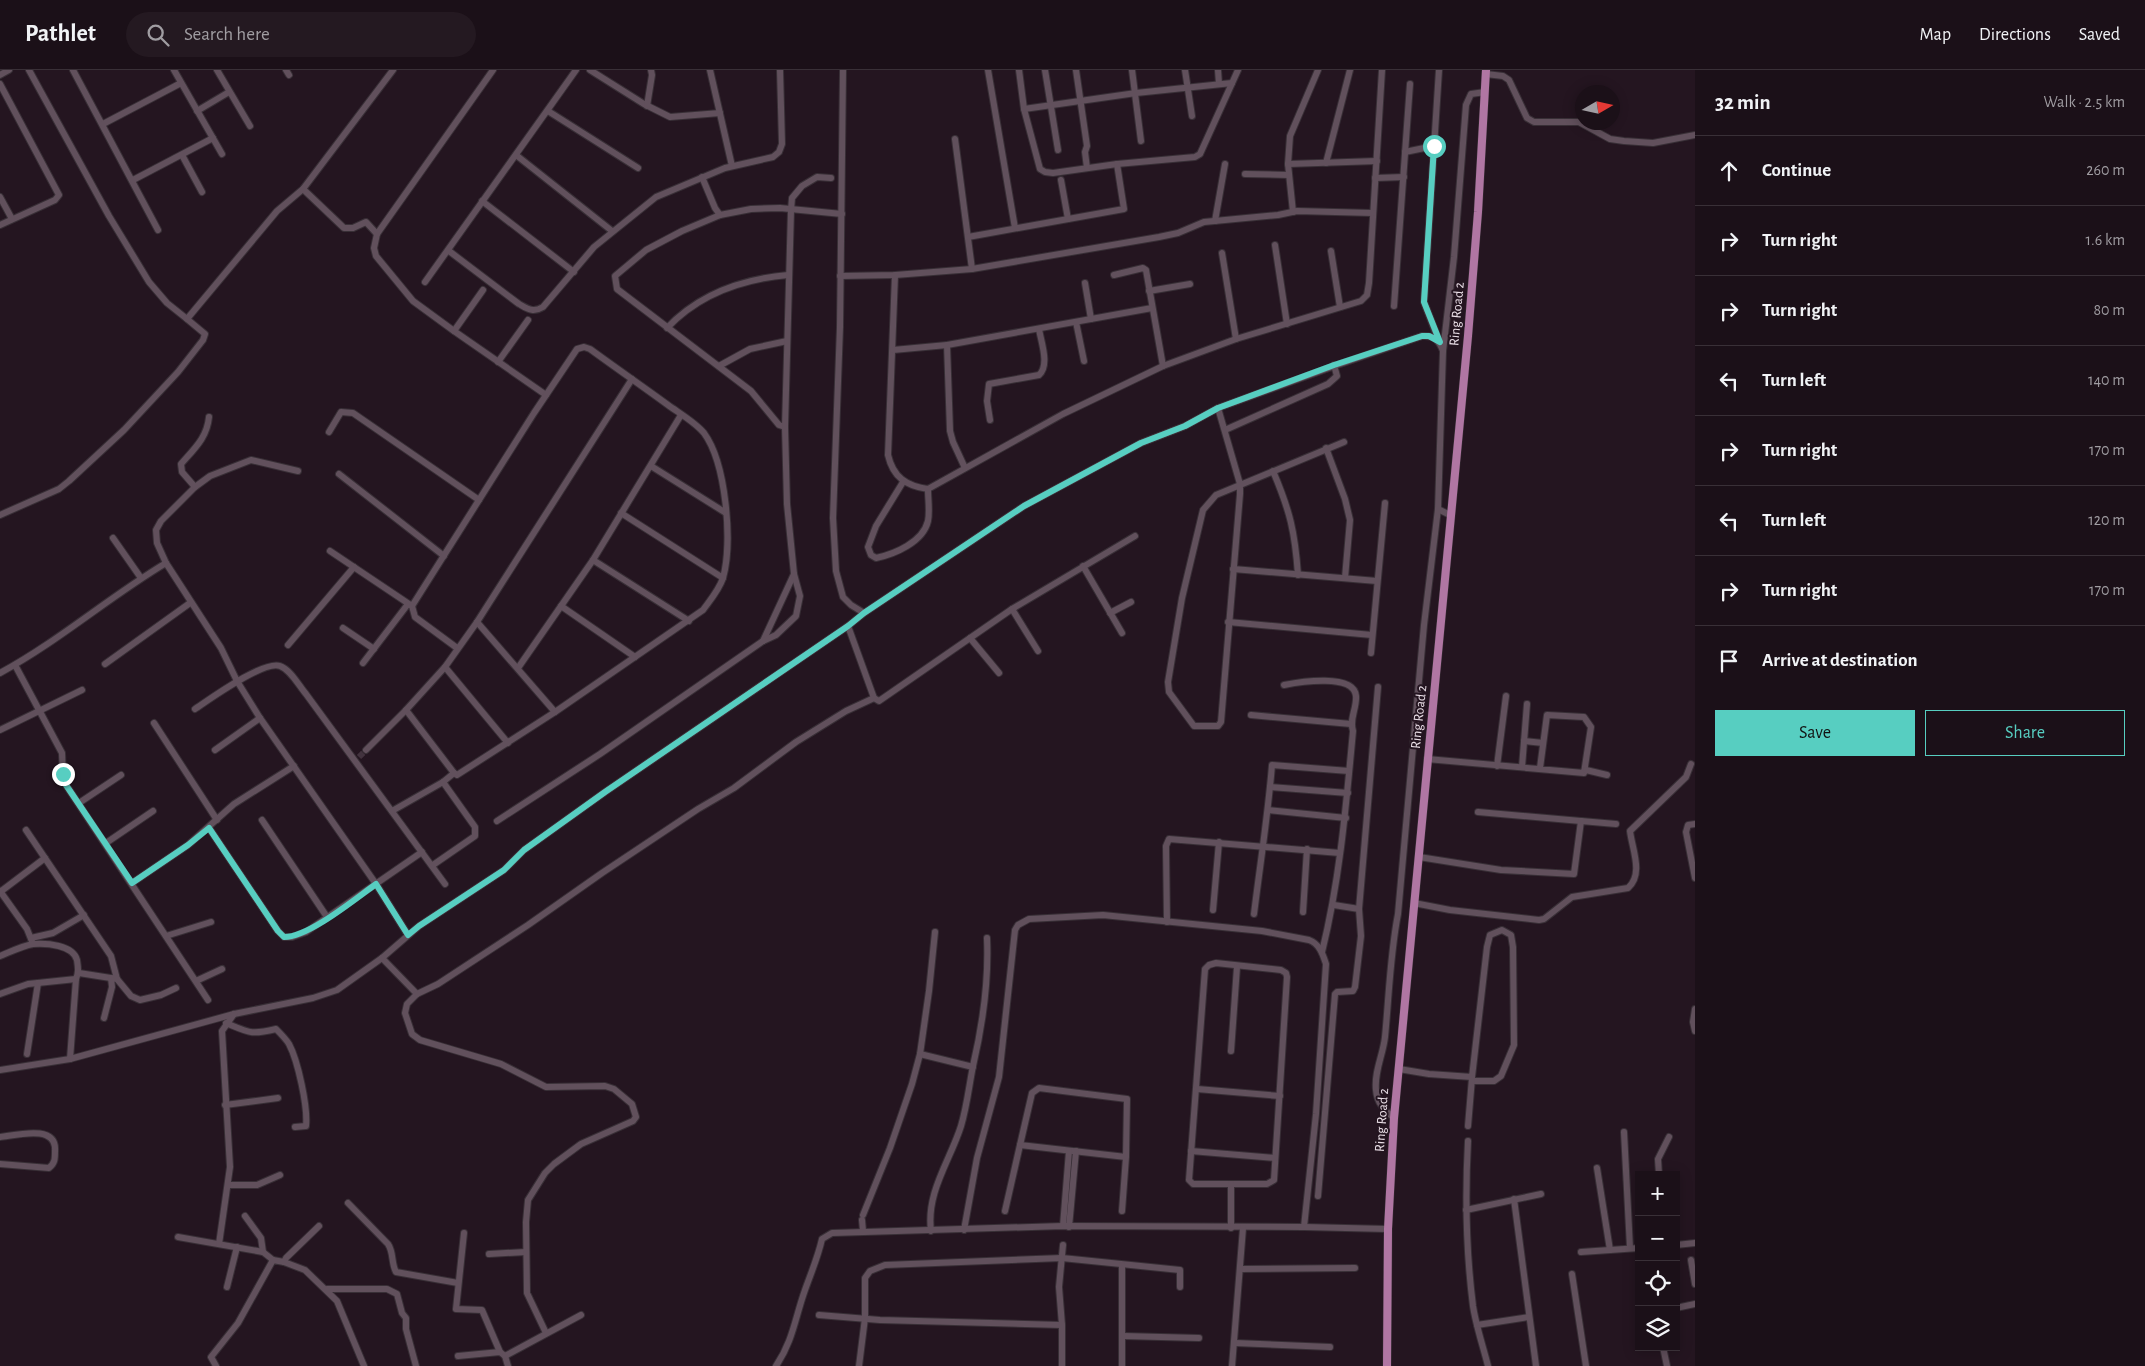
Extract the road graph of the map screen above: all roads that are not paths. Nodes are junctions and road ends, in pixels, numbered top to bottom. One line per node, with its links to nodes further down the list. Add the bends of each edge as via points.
1 (9, 70): 28 (street)
2 (29, 70): 110 (street, via 149,282)
3 (73, 70): 46 (street)
4 (174, 70): 29 (street)
5 (217, 70): 35 (street)
6 (393, 70): 74 (street)
7 (494, 70): 90 (street)
8 (576, 70): 43 (street)
9 (590, 70): 40 (street)
10 (651, 70): 40 (street)
11 (710, 70): 44 (street)
12 (780, 70): 63 (street, via 782,144 779,152 773,157)
13 (843, 70): 81 (street)
14 (988, 70): 87 (street)
15 (1019, 70): 41 (street)
16 (1045, 70): 39 (street)
17 (1076, 70): 38 (street)
18 (1132, 70): 37 (street)
19 (1185, 70): 34 (street)
20 (1218, 70): 32 (street)
21 (1238, 70): 30 (street)
22 (1318, 70): 62 (street, via 1290,136)
23 (1350, 70): 59 (street)
24 (1382, 70): 58 (street)
25 (1439, 70): 52 (street)
26 (1486, 72): 27 (street); 36 (main road, Ring Road 2)
27 (1504, 73): 48 (street, via 1527,118 1534,122 1580,122 1610,139 1624,141 1653,143)
28 (0, 75)
29 (181, 83): 42 (street); 46 (street)
30 (1232, 83): 32 (street); 60 (street, via 1200,154 1195,158)
31 (0, 84): 84 (street, via 59,194 55,200)
32 (1219, 84): 34 (street)
33 (1410, 84): 54 (street)
34 (1186, 88): 37 (street); 45 (street)
35 (229, 92): 42 (street); 47 (street)
36 (1485, 92): 123 (street, via 1471,94 1466,105); 155 (main road, Ring Road 2, via 1468,336)
37 (1136, 93): 38 (street); 51 (street)
38 (1081, 100): 39 (street); 65 (street)
39 (1050, 105): 41 (street); 53 (street)
40 (648, 106): 44 (street, via 670,117)
41 (1024, 109): 65 (street, via 1040,169 1053,173)
42 (196, 111): 49 (street)
43 (548, 112): 57 (street); 64 (street)
44 (720, 113): 63 (street)
45 (1192, 116)
46 (103, 124): 72 (street)
47 (250, 126)
48 (1695, 135)
49 (213, 138): 55 (street); 56 (street)
50 (955, 139): 91 (street)
51 (1141, 141)
52 (1434, 146): 54 (street); 120 (street, via 1424,302)
53 (1058, 150)
54 (1405, 152): 69 (street)
55 (222, 154)
56 (182, 155): 72 (street); 75 (street)
57 (516, 155): 77 (street); 89 (street)
58 (1376, 161): 59 (street); 71 (street)
59 (1326, 163): 62 (street)
60 (1118, 164): 65 (street); 83 (street, via 1124,209)
61 (1225, 164): 85 (street)
62 (1288, 164): 67 (street)
63 (732, 166): 68 (street)
64 (638, 168)
65 (1087, 168)
66 (1246, 174): 67 (street)
67 (1289, 175): 79 (street)
68 (702, 177): 82 (street); 89 (street, via 656,197)
69 (1404, 177): 71 (street); 107 (street)
70 (831, 178): 78 (street, via 817,177 802,186 792,198)
71 (1376, 178): 80 (street)
72 (133, 180): 88 (street)
73 (1061, 180): 83 (street)
74 (303, 189): 90 (street, via 344,228 366,222); 110 (street, via 277,211)
75 (202, 192)
76 (0, 197): 84 (street)
77 (482, 201): 93 (street); 97 (street)
78 (791, 210): 81 (street); 82 (street, via 752,209); 99 (street)
79 (1293, 212): 80 (street); 85 (street)
80 (1373, 212): 108 (street, via 1367,295 1361,301)
81 (842, 214): 100 (street)
82 (720, 215): 115 (street, via 646,250 616,276 617,289)
83 (1068, 219): 87 (street)
84 (12, 220): 86 (street)
85 (1215, 221): 96 (street, via 1158,237)
86 (0, 225)
87 (1015, 228): 91 (street)
88 (158, 230)
89 (612, 231): 97 (street)
90 (377, 234): 117 (street, via 374,248 382,264 413,301)
91 (968, 236): 96 (street)
92 (1275, 245): 114 (street)
93 (449, 251): 97 (street, via 529,310 543,306); 102 (street)
94 (1331, 251): 108 (street)
95 (1222, 253): 118 (street)
96 (972, 268): 101 (street)
97 (574, 272)
98 (1114, 274): 106 (street, via 1144,269)
99 (788, 275): 115 (street, via 759,278 723,289 688,308); 119 (street)
100 (840, 276): 101 (street); 176 (street, via 834,547 843,597)
101 (895, 276): 122 (street)
102 (426, 282)
103 (1086, 283): 112 (street)
104 (1190, 284): 106 (street)
105 (483, 290): 117 (street)
106 (1149, 291): 109 (street)
107 (1394, 306)
108 (1340, 307): 114 (street)
109 (1152, 308): 112 (street); 128 (street)
110 (187, 319): 154 (street, via 205,334 203,340 124,430 58,489)
111 (528, 320): 125 (street)
112 (1090, 320): 113 (street)
113 (1076, 322): 116 (street); 124 (street)
114 (1287, 324): 118 (street)
115 (667, 328): 127 (street)
116 (1039, 329): 121 (street); 134 (street, via 1044,371 1039,375 989,384)
117 (454, 331): 125 (street)
118 (1236, 339): 128 (street)
119 (787, 341): 127 (street, via 750,349); 135 (street)
120 (1440, 342): 123 (street); 126 (street, via 1422,336)
121 (947, 345): 122 (street); 141 (street, via 950,431)
122 (893, 350): 145 (street, via 888,454 894,472)
123 (1443, 351): 151 (street)
124 (1084, 361)
125 (498, 362): 130 (street)
126 (1334, 365): 131 (street); 136 (street, via 1338,376 1328,384)
127 (719, 366): 135 (street, via 750,391 779,425)
128 (1163, 366): 141 (street, via 1063,414)
129 (632, 379): 130 (street, via 584,347 578,349); 132 (street); 179 (street)
130 (546, 395): 149 (street)
131 (1218, 408): 136 (street); 176 (street, via 1185,426 1141,443 1024,506)
132 (681, 415): 140 (street); 153 (street, via 702,432 714,448 720,465)
133 (210, 417): 147 (street, via 204,437 181,464 182,472)
134 (990, 420)
135 (785, 427): 165 (street, via 787,504)
136 (1225, 430): 146 (street)
137 (329, 432): 149 (street, via 341,412 353,413)
138 (1344, 442): 139 (street)
139 (1326, 448): 143 (street); 169 (street, via 1350,520)
140 (651, 466): 152 (street); 153 (street)
141 (965, 468): 148 (street)
142 (298, 471): 147 (street, via 251,460 210,476)
143 (1273, 471): 146 (street); 166 (street, via 1293,524)
144 (339, 474): 159 (street)
145 (903, 482): 148 (street); 148 (street, via 876,526 868,547 876,558 888,556 908,545 925,530)
146 (1240, 484): 164 (street); 180 (street, via 1216,495 1203,510 1180,612 1168,686 1179,708 1194,726 1218,726 1221,722)
147 (195, 487): 161 (street, via 156,530 157,543)
148 (928, 489)
149 (479, 500): 159 (street)
150 (1385, 503): 170 (street)
151 (1438, 509): 155 (street); 308 (street, via 1385,1036 1376,1074 1379,1104)
152 (621, 513): 160 (street); 168 (street)
153 (726, 513): 168 (street, via 727,561)
154 (0, 515)
155 (1450, 515): 221 (main road, Ring Road 2)
156 (1135, 536): 162 (street)
157 (113, 538): 167 (street)
158 (330, 551): 163 (street)
159 (444, 556): 173 (street)
160 (593, 560): 174 (street); 178 (street)
161 (166, 563): 167 (street); 172 (street)
162 (1083, 566): 175 (street); 177 (street)
163 (354, 568): 173 (street); 187 (street)
164 (1233, 569): 166 (street); 180 (street)
165 (794, 574): 186 (street); 186 (street, via 800,596 796,616 776,636)
166 (1298, 575): 169 (street)
167 (141, 578): 195 (street)
168 (723, 578): 178 (street, via 713,598)
169 (1345, 578): 170 (street)
170 (1377, 581): 184 (street)
171 (1131, 602): 177 (street)
172 (190, 603): 194 (street); 200 (street, via 221,648)
173 (410, 605): 188 (street, via 415,617); 189 (street)
174 (562, 606): 192 (street); 197 (street)
175 (1012, 609): 185 (street); 190 (street)
176 (864, 613): 181 (street)
177 (1110, 613): 183 (street)
178 (689, 621): 192 (street)
179 (477, 622): 188 (street); 197 (street)
180 (1228, 622): 184 (street)
181 (848, 626): 205 (street); 274 (street, via 605,792 524,850 504,870)
182 (343, 628): 189 (street)
183 (1122, 633)
184 (1372, 634): 191 (street)
185 (970, 638): 199 (street); 205 (street, via 883,700)
186 (763, 641): 243 (street, via 608,749)
187 (288, 645)
188 (457, 648): 196 (street)
189 (374, 649): 193 (street)
190 (1038, 651)
191 (1370, 653)
192 (635, 657): 210 (street)
193 (363, 663)
194 (105, 664)
195 (15, 665): 198 (street); 209 (street)
196 (445, 666): 208 (street); 217 (street)
197 (518, 668): 210 (street)
198 (0, 673)
199 (999, 673)
200 (237, 682): 207 (street); 212 (street); 238 (street, via 273,665 283,667 357,759)
201 (1284, 685): 214 (street, via 1314,680 1350,685 1356,696)
202 (1378, 687): 265 (street)
203 (82, 690): 209 (street)
204 (1506, 696): 224 (street)
205 (874, 698): 289 (street, via 796,742 734,788 602,872 528,925 438,984)
206 (1527, 704): 216 (street)
207 (195, 709)
208 (406, 710): 220 (street); 229 (street)
209 (39, 712): 215 (street); 235 (street, via 62,753 66,785)
210 (555, 712): 217 (street)
211 (1251, 715): 214 (street)
212 (260, 718): 219 (street); 223 (street)
213 (154, 724): 241 (street)
214 (1351, 724): 228 (street)
215 (0, 730)
216 (1524, 741): 218 (street); 225 (street)
217 (508, 742): 229 (street, via 458,775)
218 (1543, 743): 226 (street); 227 (street, via 1547,715 1584,717 1591,727)
219 (215, 750)
220 (366, 750)
221 (1427, 759): 224 (street); 255 (main road, Ring Road 2)
222 (1691, 764): 263 (street, via 1686,777 1630,831 1636,871 1628,888 1572,897 1544,919 1538,920)
223 (294, 766): 241 (street, via 234,804); 260 (street)
224 (1497, 766): 225 (street)
225 (1522, 767): 226 (street)
226 (1540, 768): 227 (street, via 1579,773)
227 (1586, 770): 230 (street)
228 (1350, 771): 233 (street, via 1272,765); 234 (street)
229 (454, 773): 232 (street)
230 (1607, 774)
231 (121, 775): 235 (street)
232 (443, 782): 238 (street); 257 (street, via 476,831 475,836)
233 (1270, 787): 234 (street); 236 (street)
234 (1348, 793): 240 (street)
235 (78, 803): 250 (street)
236 (1268, 810): 240 (street); 251 (street)
237 (153, 811): 250 (street)
238 (392, 811): 253 (street)
239 (1478, 812): 244 (street)
240 (1346, 818): 254 (street)
241 (216, 820): 247 (street)
242 (262, 820): 270 (street)
243 (497, 821)
244 (1582, 821): 245 (street); 255 (street, via 1574,874 1501,870)
245 (1616, 824)
246 (1695, 824): 258 (street, via 1688,825 1686,832)
247 (209, 828): 259 (street); 270 (street, via 284,937 306,932)
248 (26, 830): 256 (street)
249 (1218, 842): 251 (street); 266 (street); 272 (street, via 1174,838 1166,841)
250 (106, 843): 259 (street)
251 (1264, 846): 252 (street); 268 (street, via 1256,882)
252 (1307, 850): 254 (street); 267 (street)
253 (422, 852): 257 (street); 260 (street)
254 (1340, 853): 264 (street)
255 (1419, 857): 263 (main road, Ring Road 2)
256 (45, 858): 262 (street); 269 (street)
257 (433, 865): 261 (street)
258 (1695, 878)
259 (132, 883): 275 (street)
260 (376, 884): 270 (street); 274 (street)
261 (445, 884)
262 (0, 892): 277 (street)
263 (1414, 903): 301 (main road, Ring Road 2)
264 (1334, 905): 265 (street); 278 (street)
265 (1359, 909): 327 (street, via 1361,936 1355,987 1353,991 1335,994)
266 (1213, 910)
267 (1303, 912)
268 (1254, 914)
269 (84, 915): 277 (street); 284 (street, via 111,956)
270 (327, 917)
271 (211, 922): 275 (street)
272 (1167, 922): 278 (street, via 1262,931 1310,940); 341 (street, via 1103,915 1029,919 1018,925 999,1077 977,1158)
273 (935, 932): 298 (street)
274 (408, 935): 280 (street)
275 (166, 936): 285 (street)
276 (987, 938): 300 (street, via 986,993)
277 (32, 941): 279 (street); 283 (street, via 70,949 75,955)
278 (1322, 952): 336 (street, via 1326,964 1323,1016)
279 (0, 956)
280 (382, 958): 289 (street); 292 (street, via 348,984 328,994)
281 (1237, 966): 296 (street); 304 (street, via 1216,963 1205,970); 305 (street, via 1280,970 1288,977)
282 (222, 969): 285 (street)
283 (77, 976): 284 (street); 286 (street); 299 (street)
284 (114, 979): 287 (street, via 131,996 140,1000); 293 (street)
285 (196, 981): 290 (street)
286 (38, 983): 288 (street); 297 (street)
287 (176, 988)
288 (0, 994)
289 (417, 994): 354 (street, via 407,1004 406,1013 412,1034 420,1040 500,1064 546,1087 605,1086 624,1096 636,1111 633,1121 581,1144 545,1173 528,1200)
290 (208, 1000)
291 (1695, 1009): 295 (street)
292 (234, 1014): 294 (street); 299 (street)
293 (104, 1018)
294 (226, 1023): 307 (street, via 222,1031); 310 (street, via 251,1034 276,1029 288,1042 305,1110 306,1126)
295 (1695, 1031)
296 (1231, 1051)
297 (27, 1054)
298 (920, 1054): 300 (street); 342 (street, via 890,1148 862,1217)
299 (70, 1058): 302 (street)
300 (973, 1067): 340 (street, via 960,1129 933,1194)
301 (1399, 1069): 303 (street); 308 (main road, Ring Road 2)
302 (0, 1070)
303 (1472, 1079): 303 (street, via 1494,1081 1501,1076 1514,1045 1513,947 1511,935 1502,930 1490,935 1487,947); 309 (street)
304 (1197, 1089): 305 (street); 317 (street)
305 (1280, 1096): 319 (street)
306 (278, 1098): 307 (street)
307 (225, 1105): 325 (street)
308 (1394, 1118): 339 (main road, Ring Road 2)
309 (1468, 1126)
310 (295, 1127)
311 (1624, 1132): 350 (street)
312 (0, 1137): 320 (street, via 44,1134 53,1138 56,1145 55,1162 49,1168)
313 (1669, 1137): 322 (street, via 1658,1159)
314 (1468, 1141): 330 (street)
315 (1020, 1145): 316 (street); 318 (street, via 1032,1092 1036,1089 1125,1097 1128,1102); 331 (street)
316 (1072, 1151): 318 (street); 335 (street)
317 (1191, 1151): 319 (street); 324 (street, via 1189,1180 1193,1184)
318 (1126, 1157): 332 (street)
319 (1275, 1158): 324 (street, via 1271,1183)
320 (0, 1164)
321 (1597, 1168): 352 (street)
322 (1659, 1171)
323 (280, 1175): 325 (street, via 257,1185)
324 (1231, 1184): 337 (street)
325 (229, 1186): 345 (street)
326 (1541, 1194): 328 (street)
327 (1318, 1196)
328 (1514, 1199): 330 (street); 374 (street)
329 (348, 1203): 365 (street, via 388,1244 396,1272)
330 (1466, 1210): 377 (street)
331 (1005, 1211)
332 (1122, 1211)
333 (245, 1216): 353 (street, via 261,1238)
334 (319, 1226): 360 (street)
335 (1066, 1226): 337 (street); 341 (street)
336 (1304, 1227): 338 (street); 339 (street)
337 (1231, 1228): 338 (street)
338 (1243, 1228): 363 (street)
339 (1388, 1229): 395 (main road, Ring Road 2)
340 (931, 1230): 341 (street); 342 (street)
341 (964, 1230)
342 (863, 1231): 390 (street, via 832,1233 822,1239 789,1344)
343 (464, 1234): 365 (street)
344 (178, 1237): 345 (street)
345 (219, 1244): 349 (street)
346 (1695, 1244): 347 (street)
347 (1680, 1245)
348 (1062, 1246): 357 (street)
349 (237, 1247): 353 (street); 367 (street)
350 (1630, 1248): 351 (street); 352 (street)
351 (1635, 1248)
352 (1610, 1250): 355 (street)
353 (264, 1252): 358 (street)
354 (526, 1252): 356 (street); 378 (street, via 528,1293)
355 (1581, 1252)
356 (490, 1254)
357 (1062, 1258): 361 (street); 375 (street, via 882,1266 870,1271 865,1278); 376 (street, via 1059,1287)
358 (273, 1260): 360 (street); 386 (street, via 238,1322 211,1357)
359 (1691, 1260): 366 (street)
360 (284, 1262): 369 (street, via 305,1270)
361 (1122, 1265): 368 (street, via 1180,1270); 379 (street)
362 (1355, 1268): 363 (street)
363 (1241, 1269): 381 (street)
364 (1572, 1274): 398 (street)
365 (458, 1283): 384 (street, via 456,1309 482,1310)
366 (1695, 1284)
367 (227, 1287)
368 (1180, 1287)
369 (327, 1290): 387 (street, via 338,1301); 388 (street, via 387,1290 397,1294 406,1318)
370 (1695, 1304): 371 (street)
371 (1680, 1307)
372 (581, 1315): 378 (street)
373 (819, 1316): 375 (street)
374 (1530, 1317): 377 (street); 397 (street)
375 (866, 1318): 376 (street); 391 (street)
376 (1062, 1325): 392 (street)
377 (1477, 1325): 396 (street)
378 (546, 1333): 384 (street)
379 (1123, 1336): 380 (street); 393 (street)
380 (1199, 1338)
381 (1235, 1343): 382 (street); 394 (street)
382 (1330, 1347)
383 (1665, 1351): 399 (street)
384 (502, 1354): 385 (street); 389 (street)
385 (458, 1356)
386 (216, 1366)
387 (364, 1366)
388 (415, 1366)
389 (508, 1366)
390 (776, 1366)
391 (859, 1366)
392 (1062, 1366)
393 (1122, 1366)
394 (1232, 1366)
395 (1388, 1366)
396 (1488, 1366)
397 (1536, 1366)
398 (1586, 1366)
399 (1667, 1366)

